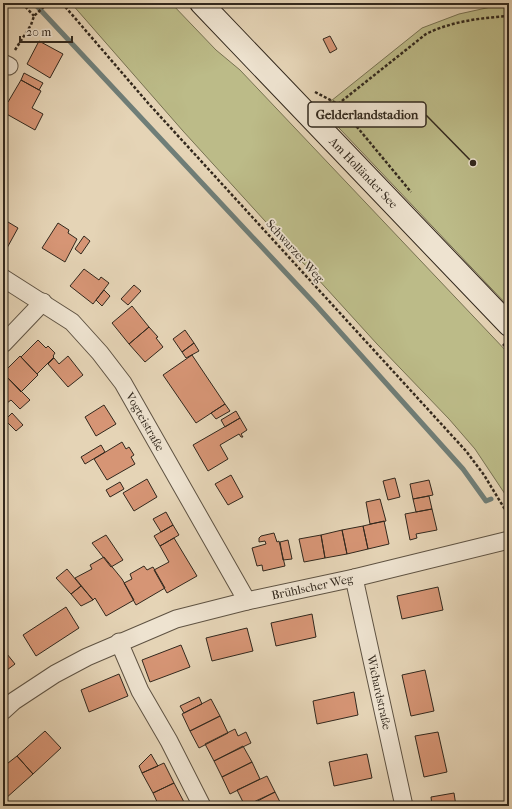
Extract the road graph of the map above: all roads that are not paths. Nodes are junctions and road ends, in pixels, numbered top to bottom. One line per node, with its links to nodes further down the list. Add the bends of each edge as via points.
1 (201, 3): 4 (street, Am Holländer See)
2 (3, 278): 3 (street, Vogteistraße)
3 (43, 302): 5 (street); 8 (street, Vogteistraße, via 72,322 123,383)
4 (509, 325)
5 (3, 344)
6 (509, 540): 7 (street, Brühlscher Weg)
7 (354, 578): 8 (street, Brühlscher Weg); 12 (street, Wichardstraße)
8 (247, 601): 9 (street, Brühlscher Weg, via 176,619)
9 (119, 642): 10 (street, Brühlscher Weg, via 55,674); 11 (street, via 140,691 170,741)
10 (3, 711)
11 (202, 806)
12 (404, 806)

